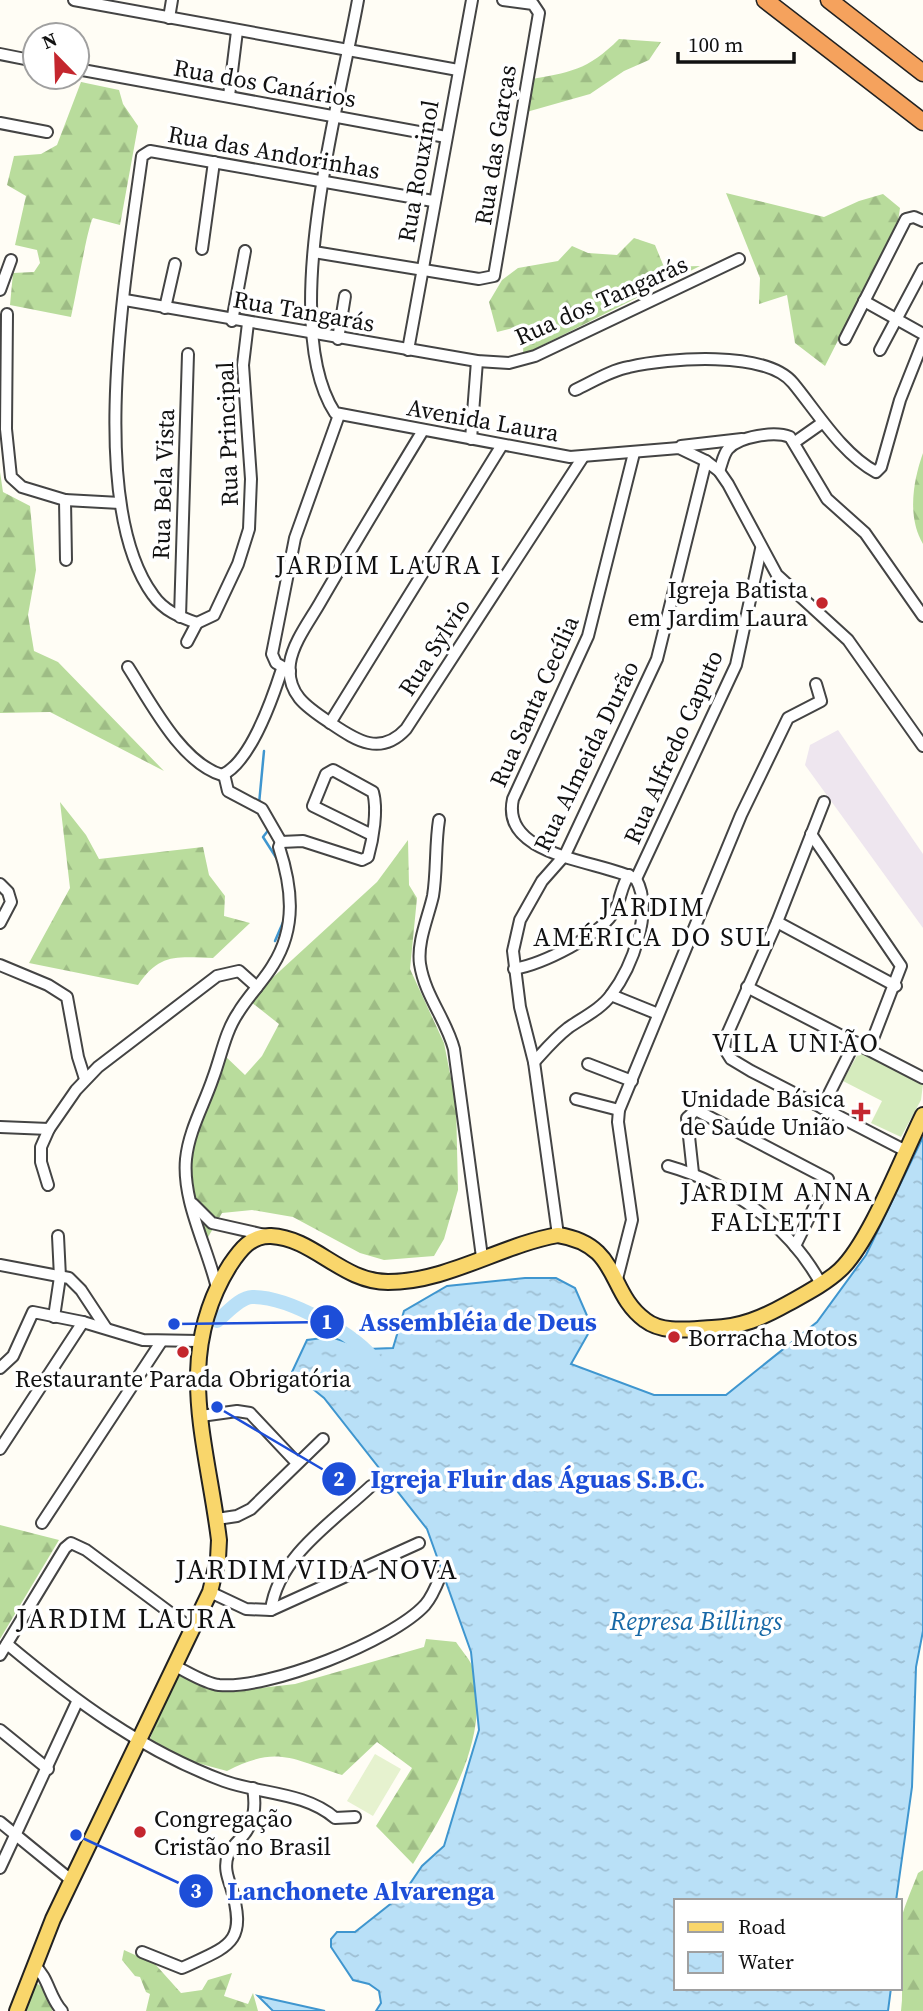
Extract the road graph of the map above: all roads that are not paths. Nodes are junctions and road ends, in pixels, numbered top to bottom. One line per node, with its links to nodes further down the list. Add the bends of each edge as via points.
1 (74, 0): 8 (street)
2 (172, 0): 9 (street)
3 (358, 0): 11 (street)
4 (471, 0): 14 (street, Rua Rouxinol)
5 (503, 0): 34 (street, Rua das Garças, via 533,4 539,13 496,273 488,280)
6 (765, 0): 19 (highway)
7 (829, 0): 16 (highway)
8 (103, 3): 9 (street)
9 (169, 18): 10 (street)
10 (237, 31): 11 (street); 17 (street)
11 (349, 50): 14 (street); 18 (street)
12 (0, 54): 13 (street)
13 (21, 58)
14 (458, 70): 22 (street, Rua Rouxinol)
15 (91, 71): 17 (street, Rua dos Canários)
16 (923, 73)
17 (229, 96): 18 (street, Rua dos Canários)
18 (337, 117): 22 (street, Rua dos Canários); 24 (street)
19 (923, 122)
20 (0, 123): 21 (street)
21 (47, 132)
22 (446, 137): 25 (street, Rua Rouxinol)
23 (214, 162): 24 (street, Rua das Andorinhas); 27 (street); 37 (street, Rua das Andorinhas, via 150,151 142,156)
24 (324, 182): 25 (street, Rua das Andorinhas); 29 (street)
25 (433, 201): 34 (street, Rua Rouxinol)
26 (923, 221): 38 (street, via 906,219)
27 (202, 249)
28 (245, 251): 42 (street)
29 (314, 252): 34 (street); 44 (street)
30 (739, 259): 52 (street, Rua dos Tangarás, via 525,360)
31 (11, 260): 35 (street)
32 (175, 264): 39 (street)
33 (923, 269): 41 (street)
34 (421, 270): 49 (street, Rua Rouxinol)
35 (0, 289)
36 (345, 296): 46 (street)
37 (125, 300): 39 (street, Rua Tangarás); 67 (street, via 116,411)
38 (863, 301): 41 (street); 47 (street)
39 (165, 308): 42 (street, Rua Tangarás)
40 (7, 314): 66 (street, via 6,429 15,483)
41 (895, 318): 45 (street); 50 (street)
42 (232, 321): 43 (street, Rua Tangarás)
43 (248, 323): 44 (street, Rua Tangarás); 72 (street, Rua Principal, via 243,365 251,479 249,529 214,615)
44 (310, 334): 46 (street, Rua Tangarás); 54 (street, via 330,403)
45 (923, 334)
46 (338, 339): 49 (street, Rua Tangarás)
47 (845, 339)
48 (923, 342): 55 (street, via 878,472)
49 (408, 350): 52 (street, Rua Tangarás)
50 (880, 350)
51 (188, 354): 70 (street, Rua Bela Vista)
52 (477, 361): 58 (street)
53 (575, 390): 55 (street, via 631,366 745,361 792,381)
54 (339, 415): 56 (street, Avenida Laura); 75 (street, Rua Sylvio, via 291,554 272,653)
55 (822, 423): 59 (street)
56 (422, 432): 58 (street, Avenida Laura); 75 (street)
57 (752, 438): 59 (street, Avenida Laura, via 778,435); 61 (street, Avenida Laura); 65 (street, via 728,449)
58 (471, 439): 60 (street, Avenida Laura)
59 (792, 440): 71 (street, via 827,499 865,533)
60 (502, 445): 63 (street, Avenida Laura); 77 (street)
61 (672, 447): 62 (street, Avenida Laura); 64 (street)
62 (634, 453): 63 (street, Avenida Laura); 85 (street, Rua Santa Cecília, via 588,636 511,807 512,821 522,836)
63 (583, 457): 77 (street, Rua Sylvio, via 400,735 368,745)
64 (706, 461): 65 (street); 85 (street, Rua Almeida Durão, via 657,659)
65 (719, 471): 68 (street)
66 (65, 500): 67 (street); 69 (street)
67 (120, 503): 70 (street, via 131,554 153,595)
68 (761, 549): 78 (street, via 788,588 848,640); 86 (street, Rua Alfredo Caputo, via 736,665)
69 (66, 560)
70 (176, 615): 72 (street)
71 (923, 616)
72 (197, 623): 73 (street, Rua Principal)
73 (187, 642)
74 (128, 667): 79 (street, via 174,736 204,767)
75 (286, 670): 77 (street, Rua Sylvio, via 297,697); 79 (street, via 249,745)
76 (816, 684): 96 (street, via 821,701 788,718 741,815)
77 (330, 723)
78 (923, 746)
79 (223, 775): 84 (street, via 228,791 258,807)
80 (824, 802): 82 (street)
81 (439, 820): 119 (street, via 420,966 433,1007 450,1031 454,1049)
82 (811, 834): 88 (street); 92 (street, via 897,956 901,972)
83 (372, 835): 83 (street, via 373,792 332,770 326,774 313,806); 84 (street, via 369,855 362,860 303,841)
84 (281, 842): 93 (street, via 291,910 279,955)
85 (565, 855): 86 (street, Rua Santa Cecília); 91 (street, Rua Almeida Durão, via 542,881 520,920)
86 (632, 877): 91 (street, Rua Alfredo Caputo, via 622,885 615,911 600,929 546,960); 95 (street, via 642,896 643,922)
87 (4, 888): 89 (street, via 11,902)
88 (777, 922): 92 (street); 94 (street)
89 (0, 923)
90 (0, 965): 102 (street, via 67,997)
91 (514, 969): 99 (street, Rua Almeida Durão)
92 (896, 986): 98 (street)
93 (257, 987): 102 (street, via 239,971 217,976); 114 (street, via 229,1031 188,1145)
94 (747, 987): 97 (street); 105 (street, via 726,1037 726,1054)
95 (611, 995): 96 (street); 99 (street, via 554,1039)
96 (657, 1014): 103 (street)
97 (855, 1042): 98 (street); 105 (street)
98 (869, 1049): 101 (street)
99 (534, 1062): 115 (street, Rua Almeida Durão)
100 (588, 1064): 103 (street)
101 (923, 1078)
102 (85, 1079): 109 (street)
103 (632, 1081): 106 (street)
104 (576, 1099): 106 (street)
105 (822, 1108): 110 (street)
106 (619, 1110): 122 (street, via 632,1220)
107 (923, 1115): 110 (main road)
108 (0, 1127): 109 (street)
109 (49, 1129): 113 (street, via 41,1156)
110 (906, 1151): 123 (main road, via 858,1249 842,1269)
111 (668, 1166): 112 (street)
112 (693, 1173): 118 (street, via 743,1198); 118 (street, via 687,1118 692,1111 703,1112 828,1179)
113 (48, 1185)
114 (189, 1199): 117 (street, via 212,1223); 124 (street)
115 (558, 1235): 119 (main road); 122 (main road, via 593,1248)
116 (58, 1236): 121 (street)
117 (269, 1236): 119 (main road, via 299,1244 345,1272 374,1281 413,1279); 124 (main road, via 239,1251)
118 (795, 1246): 123 (street)
119 (482, 1257)
120 (0, 1265): 121 (street)
121 (60, 1276): 125 (street); 127 (street, via 75,1282)
122 (617, 1279): 123 (main road, via 642,1318 673,1329 732,1328 750,1323)
123 (821, 1284)
124 (217, 1288): 128 (main road)
125 (54, 1317): 126 (street); 130 (street, via 33,1312 13,1356)
126 (83, 1322): 127 (street); 133 (street)
127 (106, 1328): 129 (street)
128 (199, 1341): 129 (street); 131 (main road)
129 (161, 1342): 137 (street)
130 (0, 1368)
131 (201, 1416): 134 (street, via 250,1413); 136 (main road)
132 (323, 1438): 134 (street)
133 (0, 1448)
134 (296, 1462): 136 (street, via 251,1509)
135 (371, 1486): 141 (street, via 284,1570)
136 (217, 1518): 140 (main road, via 218,1559)
137 (43, 1523)
138 (419, 1543): 141 (street)
139 (440, 1577): 145 (street, via 426,1604 406,1621 314,1666 228,1685 211,1683)
140 (210, 1592): 141 (street, via 246,1609); 142 (main road)
141 (271, 1610)
142 (192, 1629): 143 (street, via 71,1543); 145 (main road)
143 (7, 1644): 144 (street); 146 (street)
144 (0, 1655)
145 (175, 1666): 148 (main road)
146 (77, 1702): 148 (street); 149 (street)
147 (0, 1730): 149 (street)
148 (140, 1742): 150 (street, via 227,1782); 155 (main road)
149 (48, 1769): 153 (street)
150 (253, 1788): 151 (street, via 327,1810 335,1818); 156 (street, via 250,1827 231,1849 226,1863 238,1920 235,1937 182,1968)
151 (355, 1817)
152 (0, 1822): 153 (street)
153 (16, 1836): 154 (street); 155 (street)
154 (0, 1868)
155 (71, 1880): 157 (main road)
156 (142, 1952)
157 (34, 1965): 158 (main road); 159 (street, via 45,1976)
158 (17, 2011)
159 (62, 2011)

